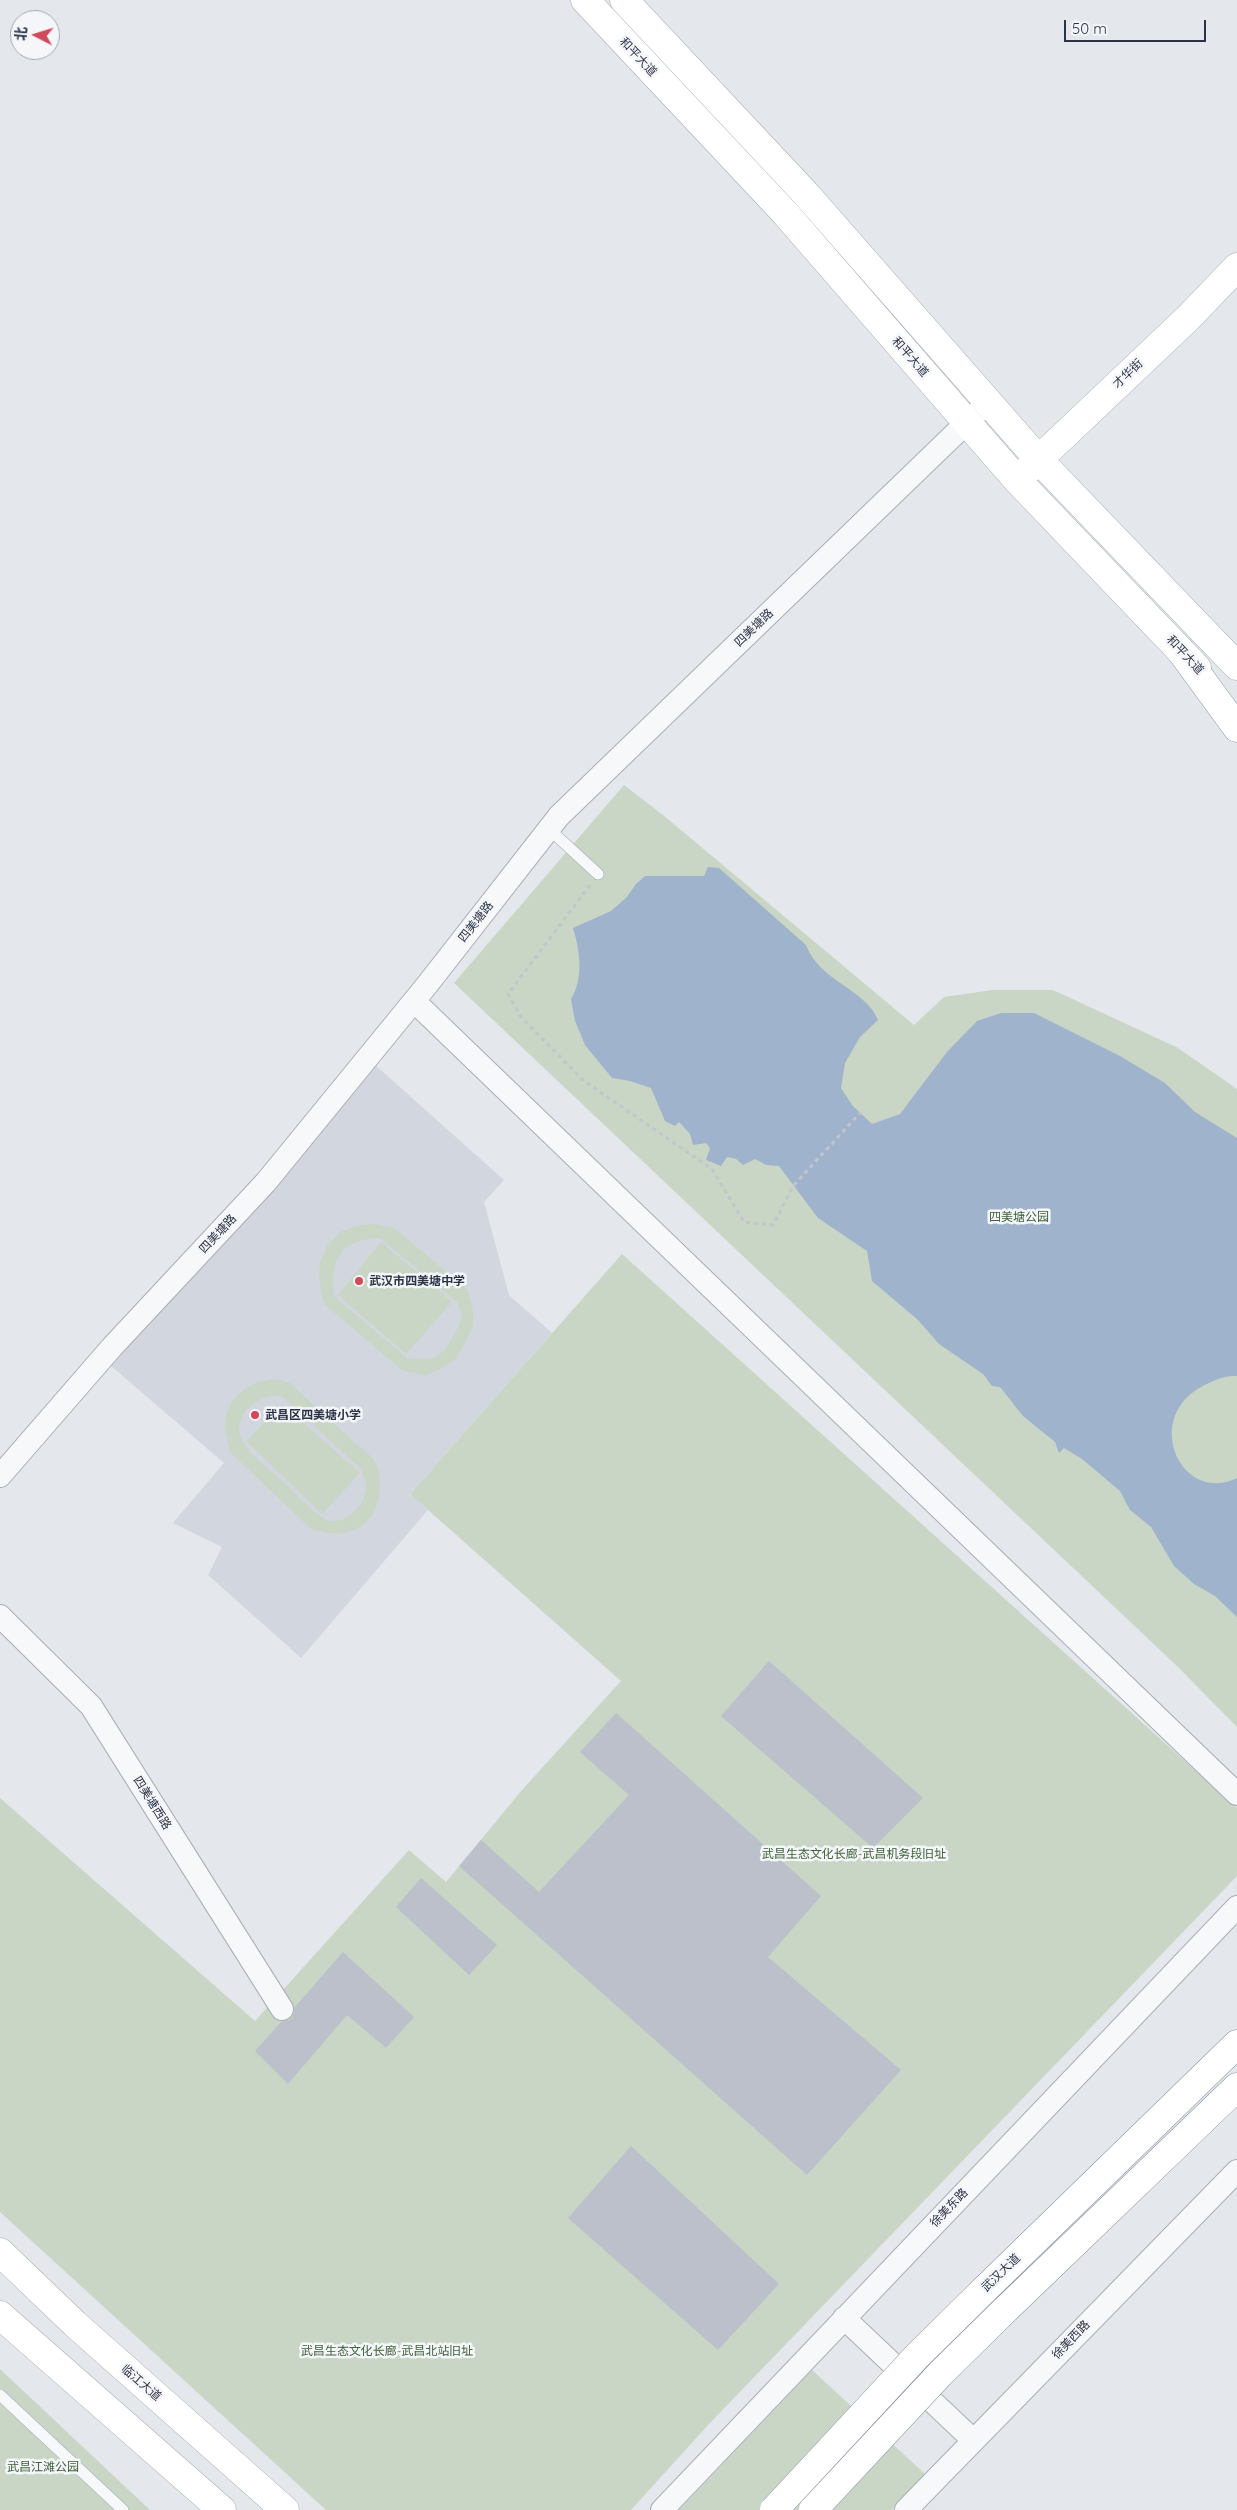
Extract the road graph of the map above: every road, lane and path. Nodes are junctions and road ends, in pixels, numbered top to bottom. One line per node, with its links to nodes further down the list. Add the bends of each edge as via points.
1 (585, 0): 5 (main road, 和平大道, via 785,213)
2 (624, 0): 4 (main road, via 806,194)
3 (1237, 266): 6 (main road, 才华街, via 1188,318)
4 (988, 402): 5 (street, 四美塘路); 6 (main road)
5 (967, 422): 7 (main road, 和平大道); 12 (street, 四美塘路)
6 (1039, 460): 7 (main road, 才华街); 9 (main road)
7 (1018, 480): 8 (main road, 和平大道)
8 (1180, 650): 10 (main road, 和平大道); 11 (main road)
9 (1237, 666)
10 (1237, 713)
11 (1237, 728)
12 (549, 829): 13 (lane); 14 (street, 四美塘路)
13 (598, 874): 15 (path, via 508,994 521,1016 584,1081 712,1169 744,1222 773,1225 793,1186)
14 (414, 1001): 16 (street, 四美塘路, via 266,1182 112,1347); 18 (street)
15 (860, 1113)
16 (0, 1476)
17 (0, 1616): 20 (street, 四美塘西路, via 91,1706)
18 (1237, 1794)
19 (1237, 1907): 26 (street, 徐美东路)
20 (282, 2009)
21 (1237, 2044): 34 (main road, 武汉大道, bridge, via 918,2355)
22 (1237, 2088): 35 (main road, bridge, via 940,2374)
23 (1237, 2171): 28 (street, 徐美西路)
24 (0, 2252): 32 (main road, 临江大道, via 75,2324)
25 (0, 2315): 29 (main road)
26 (844, 2318): 28 (street); 33 (street, 徐美东路)
27 (0, 2395): 30 (lane)
28 (974, 2440): 36 (street, 徐美西路)
29 (174, 2468): 31 (main road); 32 (main road, via 166,2442 171,2433 184,2439 253,2502)
30 (123, 2510)
31 (222, 2510)
32 (285, 2510)
33 (662, 2510)
34 (774, 2510)
35 (813, 2510)
36 (906, 2510)

